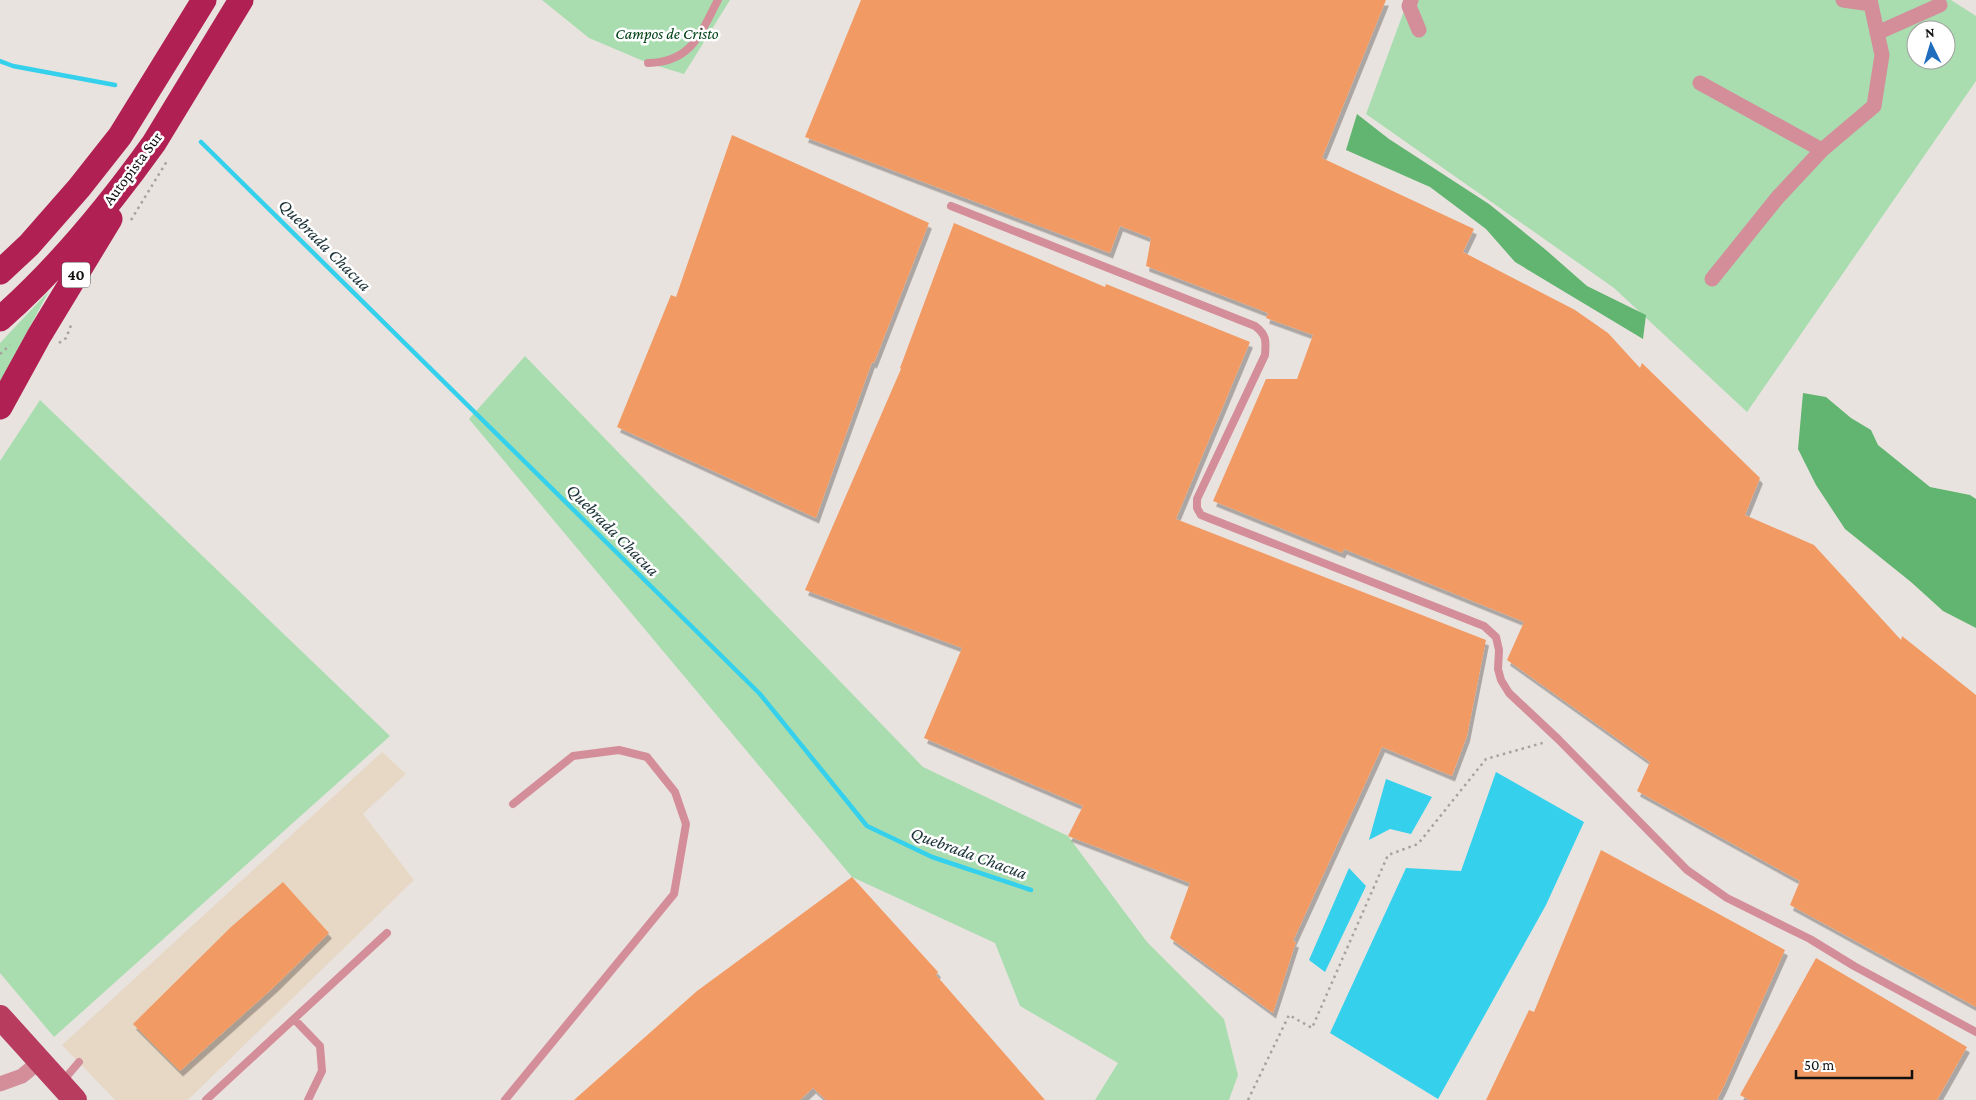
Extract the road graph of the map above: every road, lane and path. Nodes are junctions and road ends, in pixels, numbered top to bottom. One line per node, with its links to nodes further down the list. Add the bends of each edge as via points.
1 (204, 0): 15 (highway, Autopista Sur, via 120,136 80,188)
2 (241, 0): 12 (highway, Autopista Sur / 40)
3 (718, 0): 10 (lane, via 696,42 688,50 669,60)
4 (1412, 0): 8 (street, via 1409,6)
5 (1843, 0): 6 (street)
6 (1870, 2): 9 (street)
7 (1940, 6): 9 (street)
8 (1419, 30)
9 (1877, 33): 13 (street, via 1882,55 1874,106)
10 (648, 63)
11 (1700, 83): 13 (street)
12 (154, 143): 17 (highway, Autopista Sur / 40, via 59,260); 18 (highway, 40)
13 (1822, 150): 16 (street, via 1778,197)
14 (951, 206): 19 (lane, via 1264,332 1265,355 1197,499 1196,508 1201,515 1484,626 1496,637 1498,669 1509,693)
15 (0, 272)
16 (1712, 279)
17 (0, 318)
18 (0, 407)
19 (1558, 739): 24 (lane, via 1687,870 1727,898 1810,939); 32 (path, via 1486,759 1418,844 1388,855 1312,1028 1289,1015)
20 (513, 804): 31 (lane, via 573,756 619,750 647,757 675,792 686,824 674,894)
21 (387, 933): 23 (lane)
22 (0, 1017): 25 (main road)
23 (294, 1019): 29 (lane); 30 (lane, via 320,1046 322,1071)
24 (1976, 1032)
25 (40, 1061): 27 (street, via 22,1076); 28 (main road)
26 (79, 1062): 28 (lane)
27 (0, 1084)
28 (68, 1092)
29 (206, 1100)
30 (308, 1100)
31 (506, 1100)
32 (1248, 1100)

